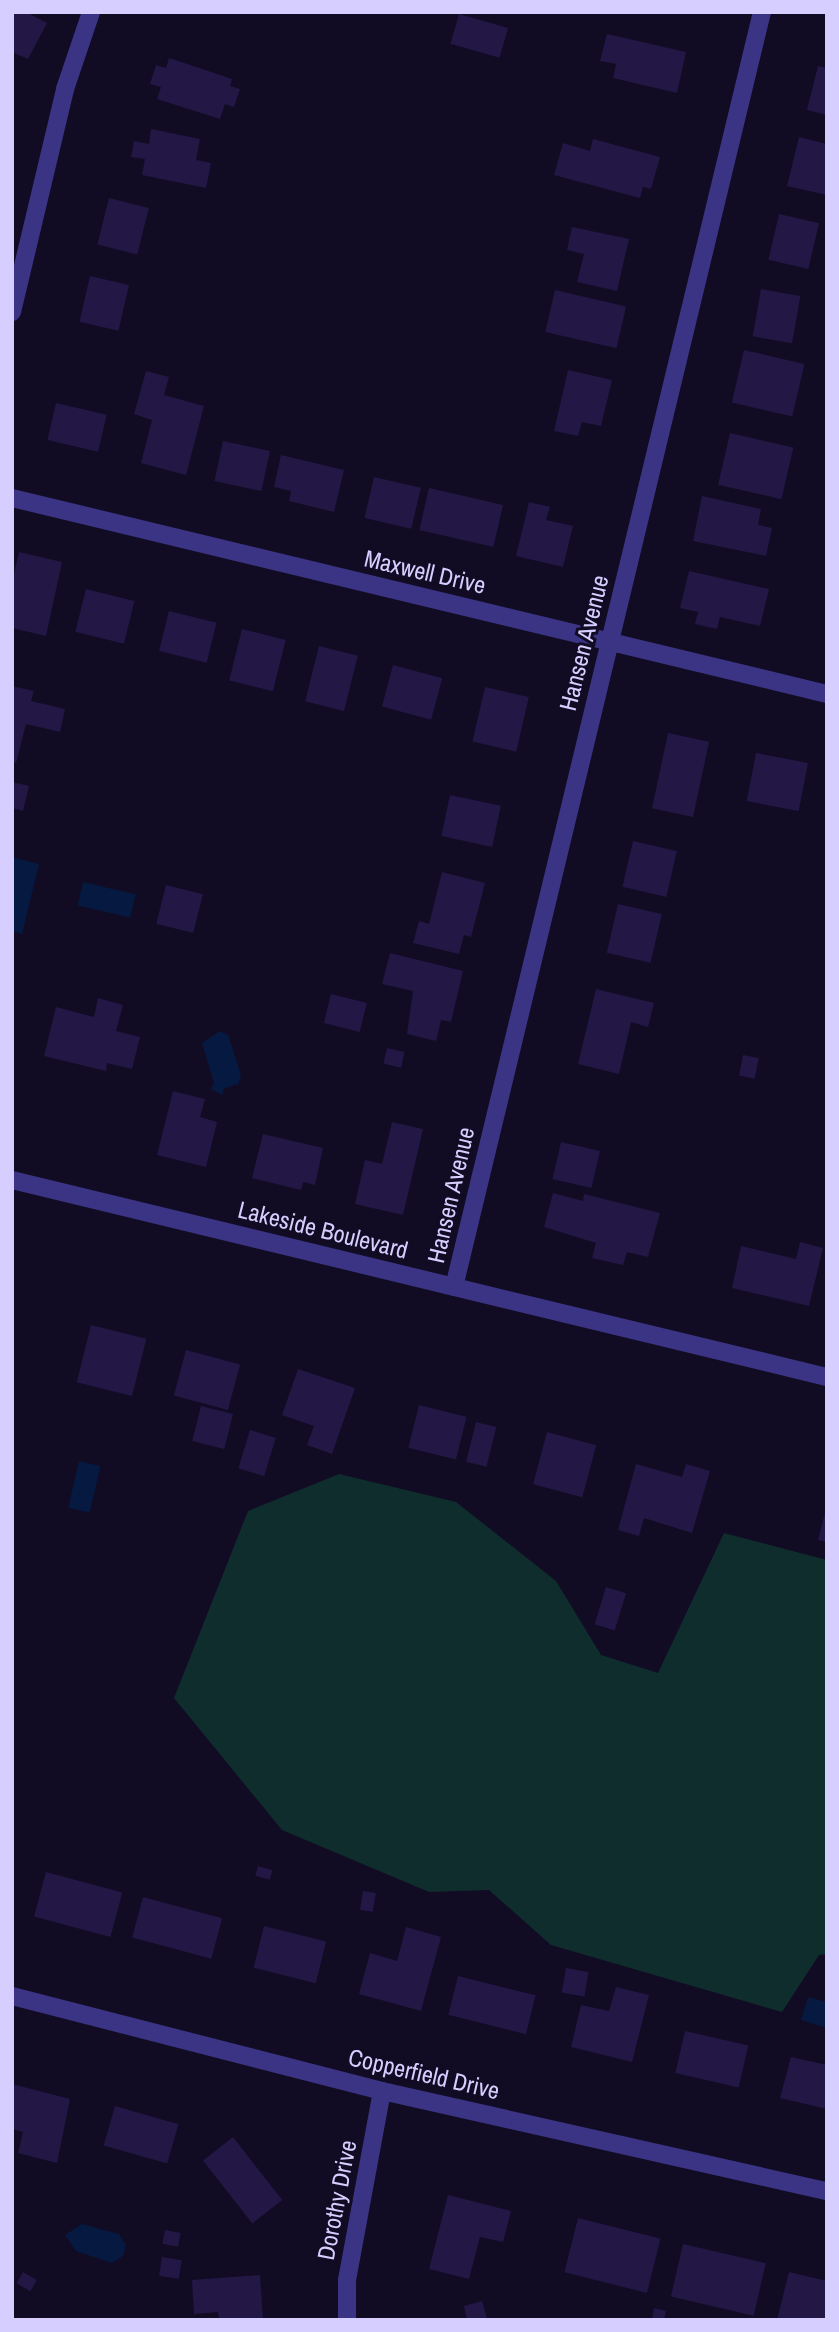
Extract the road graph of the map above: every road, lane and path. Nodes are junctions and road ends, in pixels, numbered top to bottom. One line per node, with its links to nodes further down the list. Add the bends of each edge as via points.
1 (90, 12): 3 (street, via 65,89)
2 (762, 12): 5 (street, Hansen Avenue)
3 (12, 312)
4 (12, 498): 5 (street, Maxwell Drive)
5 (610, 641): 6 (street, Maxwell Drive); 8 (street, Hansen Avenue)
6 (827, 694)
7 (12, 1180): 8 (street, Lakeside Boulevard)
8 (454, 1287): 9 (street, Lakeside Boulevard)
9 (827, 1377)
10 (12, 1996): 11 (street, Copperfield Drive)
11 (382, 2091): 12 (street, Copperfield Drive); 13 (street, Dorothy Drive, via 347,2280)
12 (827, 2191)
13 (347, 2320)

